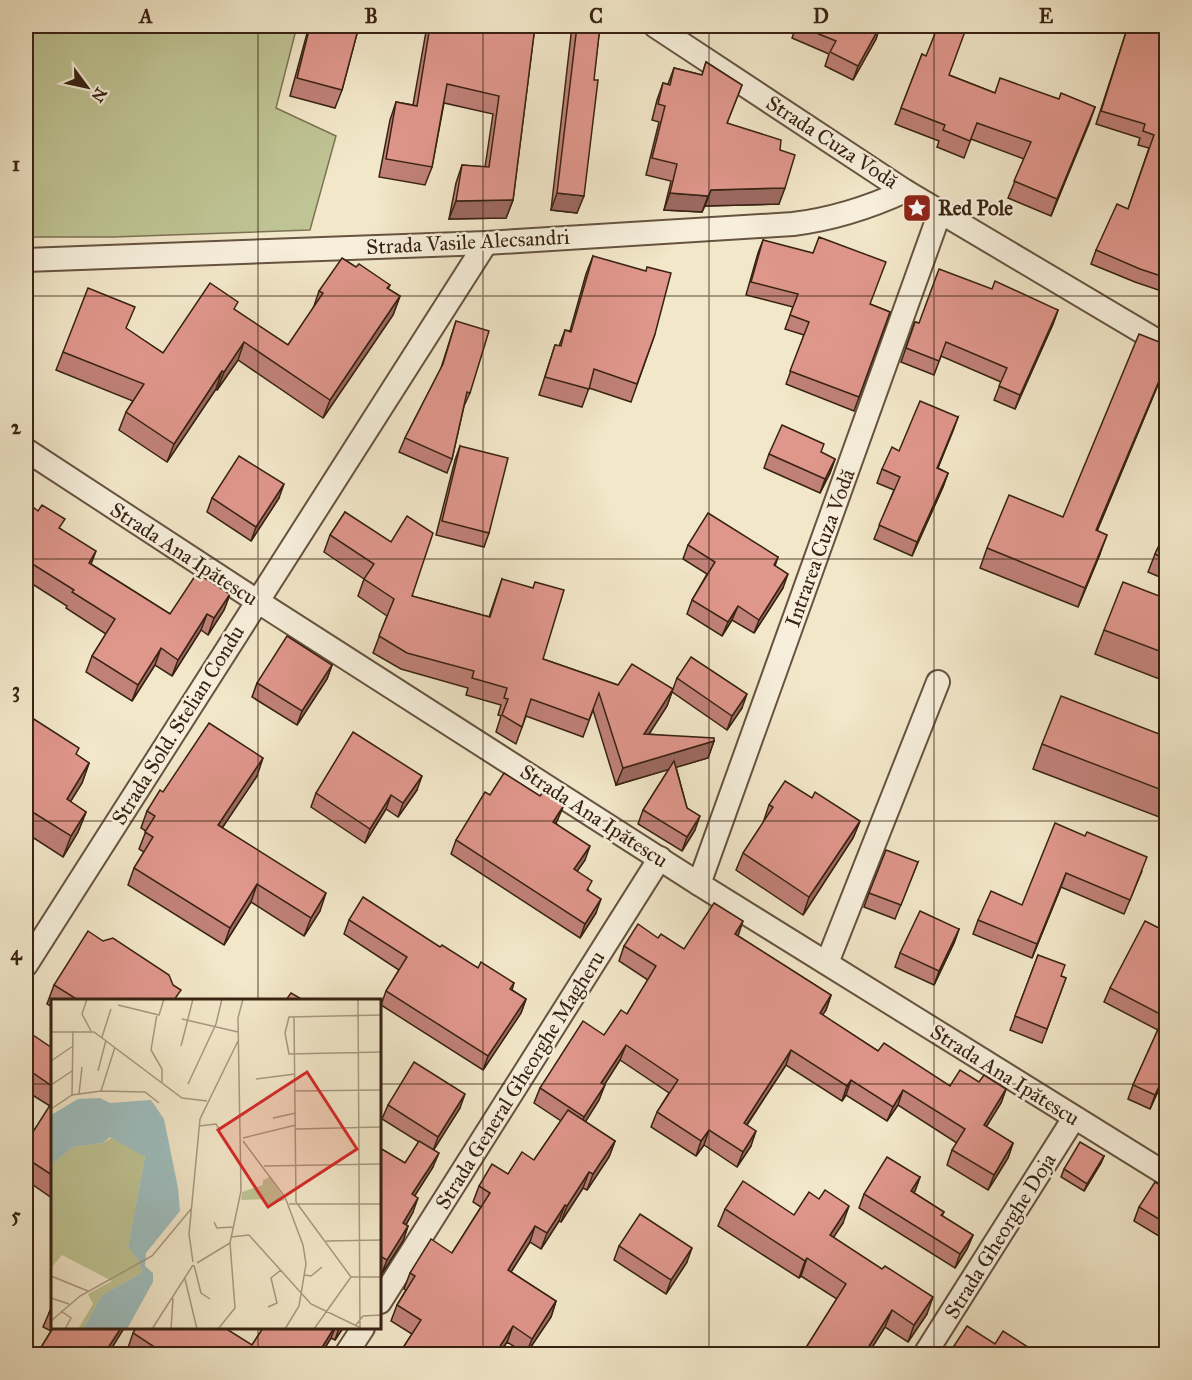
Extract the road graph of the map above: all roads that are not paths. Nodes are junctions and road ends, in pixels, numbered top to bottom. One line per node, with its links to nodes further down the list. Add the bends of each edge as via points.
1 (655, 26): 2 (street, Strada Cuza Vodă)
2 (905, 191): 3 (street, Strada Cuza Vodă); 4 (street, Strada Vasile Alecsandri, via 850,213 804,222)
3 (940, 212): 6 (street, Strada Cuza Vodă); 11 (street, Intrarea Cuza Vodă)
4 (486, 243): 5 (street, Strada Vasile Alecsandri); 8 (street, Strada Sold. Stelian Condu)
5 (26, 260)
6 (1167, 346)
7 (26, 450): 8 (street, Strada Ana Ipătescu)
8 (257, 601): 10 (street, Strada Ana Ipătescu); 13 (street, Strada Sold. Stelian Condu)
9 (938, 682): 12 (street)
10 (660, 858): 11 (street, Strada Ana Ipătescu); 16 (street, Strada General Gheorghe Magheru)
11 (699, 884): 12 (street, Strada Ana Ipătescu)
12 (827, 963): 14 (street, Strada Ana Ipătescu)
13 (26, 965)
14 (1074, 1118): 15 (street, Strada Ana Ipătescu); 19 (street, Strada Gheorghe Doja)
15 (1167, 1174)
16 (381, 1300)
17 (362, 1329): 18 (street)
18 (346, 1354)
19 (925, 1354)

